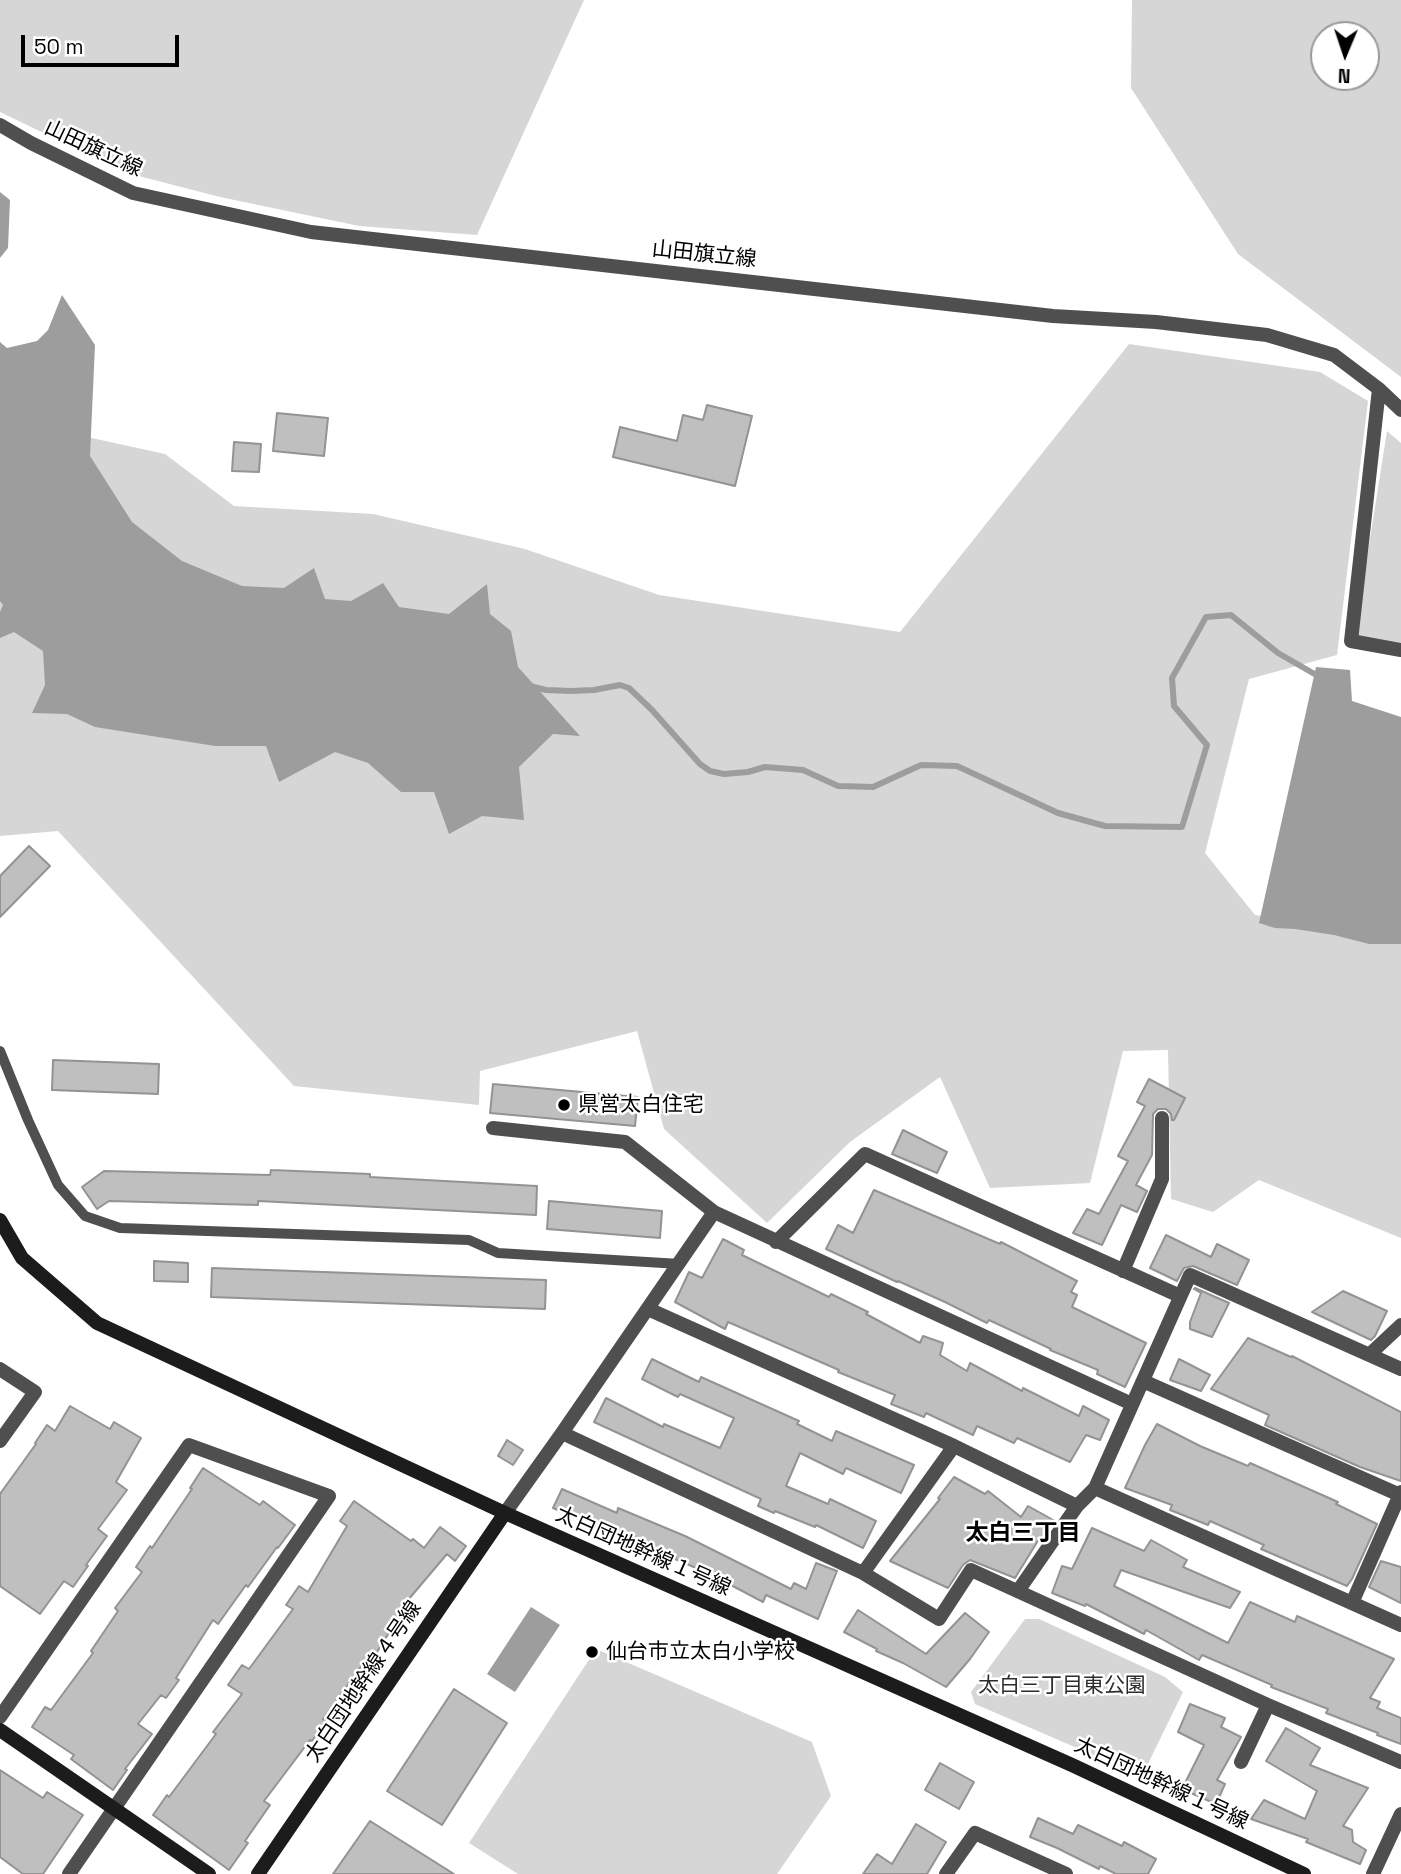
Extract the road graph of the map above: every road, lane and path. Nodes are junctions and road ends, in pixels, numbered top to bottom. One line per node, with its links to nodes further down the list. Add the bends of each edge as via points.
1 (0, 125): 2 (street, 山田旗立線, via 133,193 311,232 1053,316 1267,335 1334,355)
2 (1379, 389): 3 (street, 山田旗立線); 4 (street, via 1351,641)
3 (1401, 410)
4 (1401, 650)
5 (0, 1051): 11 (lane, via 58,1185 85,1216 120,1228 468,1240 498,1253)
6 (1162, 1118): 12 (street, via 1162,1179)
7 (493, 1128): 8 (street, via 625,1142)
8 (714, 1212): 10 (street); 11 (street)
9 (0, 1220): 27 (street, 太白団地幹線１号線, via 22,1258 97,1323)
10 (776, 1242): 12 (street, via 865,1154); 20 (street)
11 (680, 1264): 14 (street)
12 (1123, 1270): 13 (street)
13 (1180, 1296): 16 (street, via 1190,1275); 19 (street)
14 (648, 1309): 21 (street); 23 (street)
15 (1401, 1325): 16 (street)
16 (1369, 1354): 18 (street)
17 (0, 1369): 22 (street, via 36,1392)
18 (1401, 1369)
19 (1143, 1381): 20 (street); 25 (street)
20 (1132, 1404): 24 (street)
21 (562, 1433): 27 (street); 28 (street)
22 (0, 1441)
23 (954, 1446): 26 (street); 28 (street)
24 (1095, 1488): 26 (street); 30 (street)
25 (1400, 1494): 30 (street)
26 (1077, 1506): 29 (street)
27 (505, 1513): 41 (street, 太白団地幹線４号線); 44 (street, 太白団地幹線１号線, via 1072,1765)
28 (863, 1573): 29 (street, via 939,1619 971,1570)
29 (1018, 1591): 32 (street)
30 (1352, 1603): 31 (street)
31 (1401, 1625)
32 (1268, 1705): 35 (street); 36 (street)
33 (0, 1717): 37 (street, via 189,1445 329,1496)
34 (0, 1730): 37 (street)
35 (1241, 1762)
36 (1401, 1762)
37 (114, 1808): 39 (street); 40 (street)
38 (1401, 1814): 45 (street)
39 (69, 1874)
40 (209, 1874)
41 (258, 1874)
42 (946, 1874): 43 (street, via 975,1833)
43 (1066, 1874)
44 (1304, 1874)
45 (1373, 1874)

